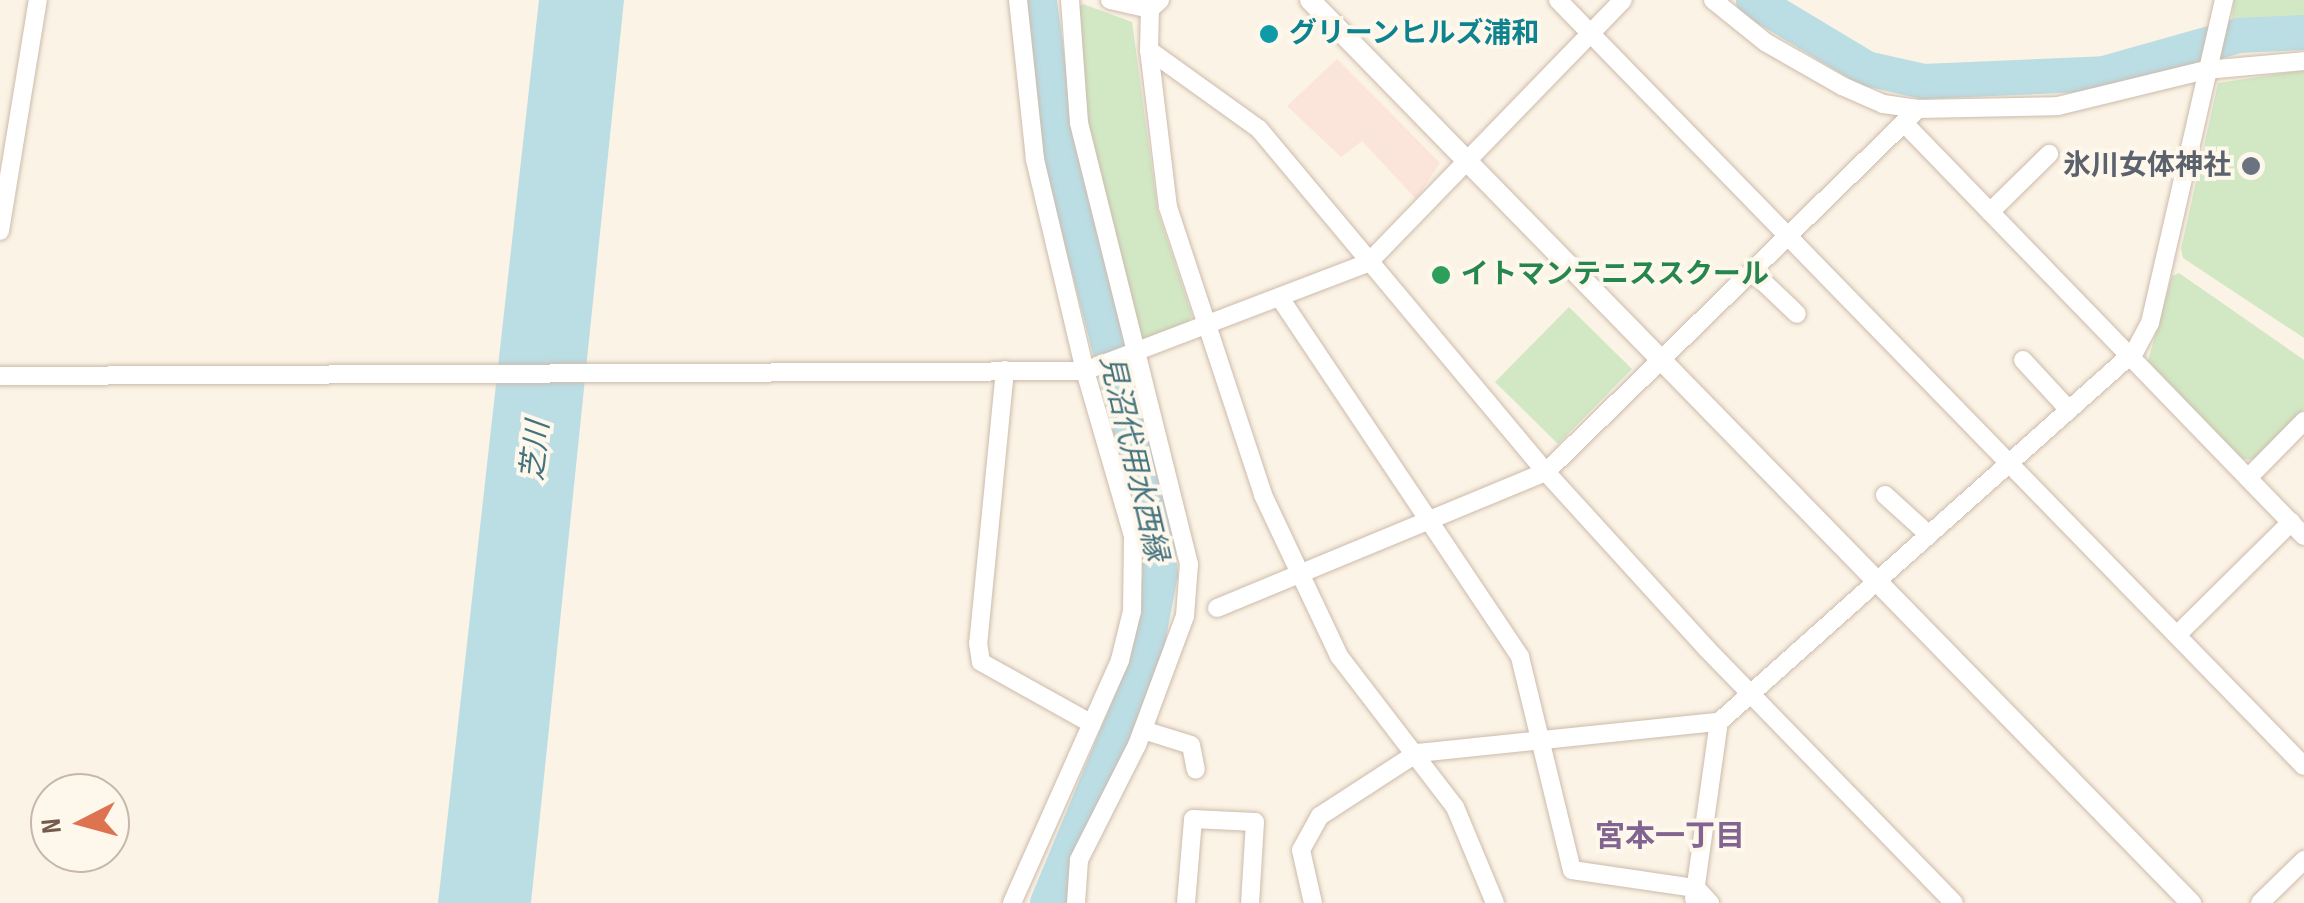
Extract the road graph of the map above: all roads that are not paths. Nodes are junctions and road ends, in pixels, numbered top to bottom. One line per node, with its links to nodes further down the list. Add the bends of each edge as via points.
1 (38, 0): 20 (street)
2 (1018, 0): 31 (street, via 1035,160)
3 (1070, 0): 27 (street, via 1080,123)
4 (1110, 0): 10 (street)
5 (1310, 0): 18 (street)
6 (1558, 0): 11 (street)
7 (1623, 0): 11 (street)
8 (1714, 0): 15 (street, via 1765,42 1842,86 1883,104)
9 (2224, 0): 14 (street)
10 (1155, 4): 12 (street)
11 (1590, 33): 18 (street); 21 (street)
12 (1149, 50): 22 (street, via 1258,129); 26 (street, via 1168,207)
13 (2304, 60): 14 (street)
14 (2208, 64): 15 (street, via 2058,106); 28 (street, via 2150,323)
15 (1918, 109): 16 (street)
16 (1904, 124): 19 (street); 21 (street)
17 (2049, 154): 19 (street)
18 (1464, 157): 22 (street); 29 (street)
19 (1990, 212): 28 (street)
20 (0, 231)
21 (1790, 236): 23 (street); 36 (street)
22 (1368, 263): 24 (street); 37 (street)
23 (1754, 273): 25 (street); 29 (street)
24 (1280, 298): 26 (street); 40 (street)
25 (1797, 314)
26 (1208, 325): 27 (street); 43 (street, via 1263,494)
27 (1131, 353): 31 (street); 45 (street)
28 (2130, 356): 34 (street); 38 (street)
29 (1662, 359): 37 (street); 44 (street)
30 (2023, 360): 34 (street)
31 (1090, 369): 32 (street); 49 (street, via 1133,536 1132,612)
32 (1005, 370): 33 (street); 49 (street, via 978,643 982,662)
33 (0, 376)
34 (2069, 410): 36 (street)
35 (2304, 421): 38 (street)
36 (2010, 462): 42 (street); 46 (street)
37 (1546, 472): 40 (street); 47 (street)
38 (2248, 478): 41 (street)
39 (1885, 495): 42 (street)
40 (1429, 520): 43 (street); 51 (street, via 1520,657)
41 (2298, 529): 46 (street)
42 (1928, 534): 44 (street)
43 (1298, 574): 45 (street); 52 (street, via 1359,688)
44 (1883, 582): 47 (street); 65 (street)
45 (1200, 612): 50 (street)
46 (2177, 636): 53 (street)
47 (1750, 694): 48 (street); 64 (street)
48 (1719, 722): 51 (street); 56 (street)
49 (1092, 724): 57 (street)
50 (1144, 730): 54 (street, via 1191,744); 58 (street, via 1079,860)
51 (1540, 740): 52 (street); 56 (street, via 1572,870)
52 (1417, 753): 61 (street, via 1320,816 1302,850); 62 (street, via 1463,821)
53 (2304, 766)
54 (1196, 770)
55 (2304, 860): 66 (street)
56 (1695, 896): 63 (street)
57 (1012, 903)
58 (1076, 903)
59 (1186, 903): 60 (street, via 1193,820 1255,822)
60 (1250, 903)
61 (1313, 903)
62 (1495, 903)
63 (1710, 903)
64 (1954, 903)
65 (2191, 903)
66 (2260, 903)

